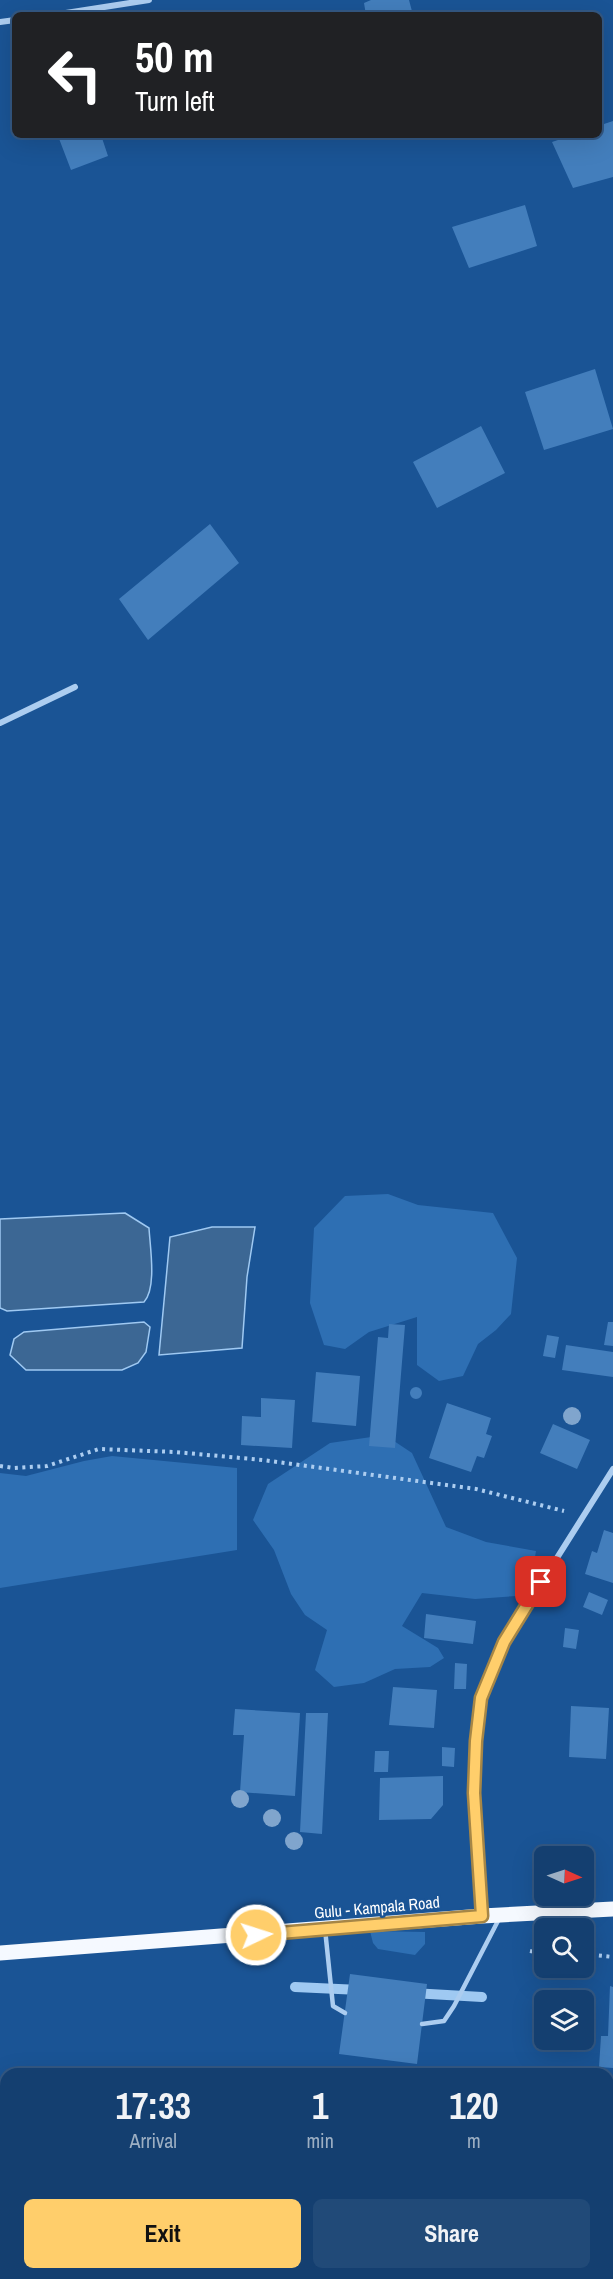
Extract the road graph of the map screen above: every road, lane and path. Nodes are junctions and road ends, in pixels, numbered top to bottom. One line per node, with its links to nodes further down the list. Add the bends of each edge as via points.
1 (149, 0): 2 (street)
2 (72, 12)
3 (75, 687): 4 (street)
4 (0, 723)
5 (0, 1466): 7 (path, via 47,1466 99,1449 186,1453 476,1489)
6 (613, 1469): 7 (street)
7 (582, 1516): 10 (street, via 504,1642 481,1698 474,1793)
8 (613, 1909): 9 (main road, Gulu - Kampala Road)
9 (502, 1915): 10 (main road, Gulu - Kampala Road); 18 (lane, via 444,2021)
10 (482, 1916): 11 (main road, Gulu - Kampala Road)
11 (325, 1929): 14 (main road, Gulu - Kampala Road); 17 (lane, via 333,2006)
12 (531, 1951): 13 (path)
13 (534, 1952)
14 (0, 1953)
15 (594, 1955): 16 (path)
16 (613, 1957)
17 (345, 2013)
18 (422, 2024)

